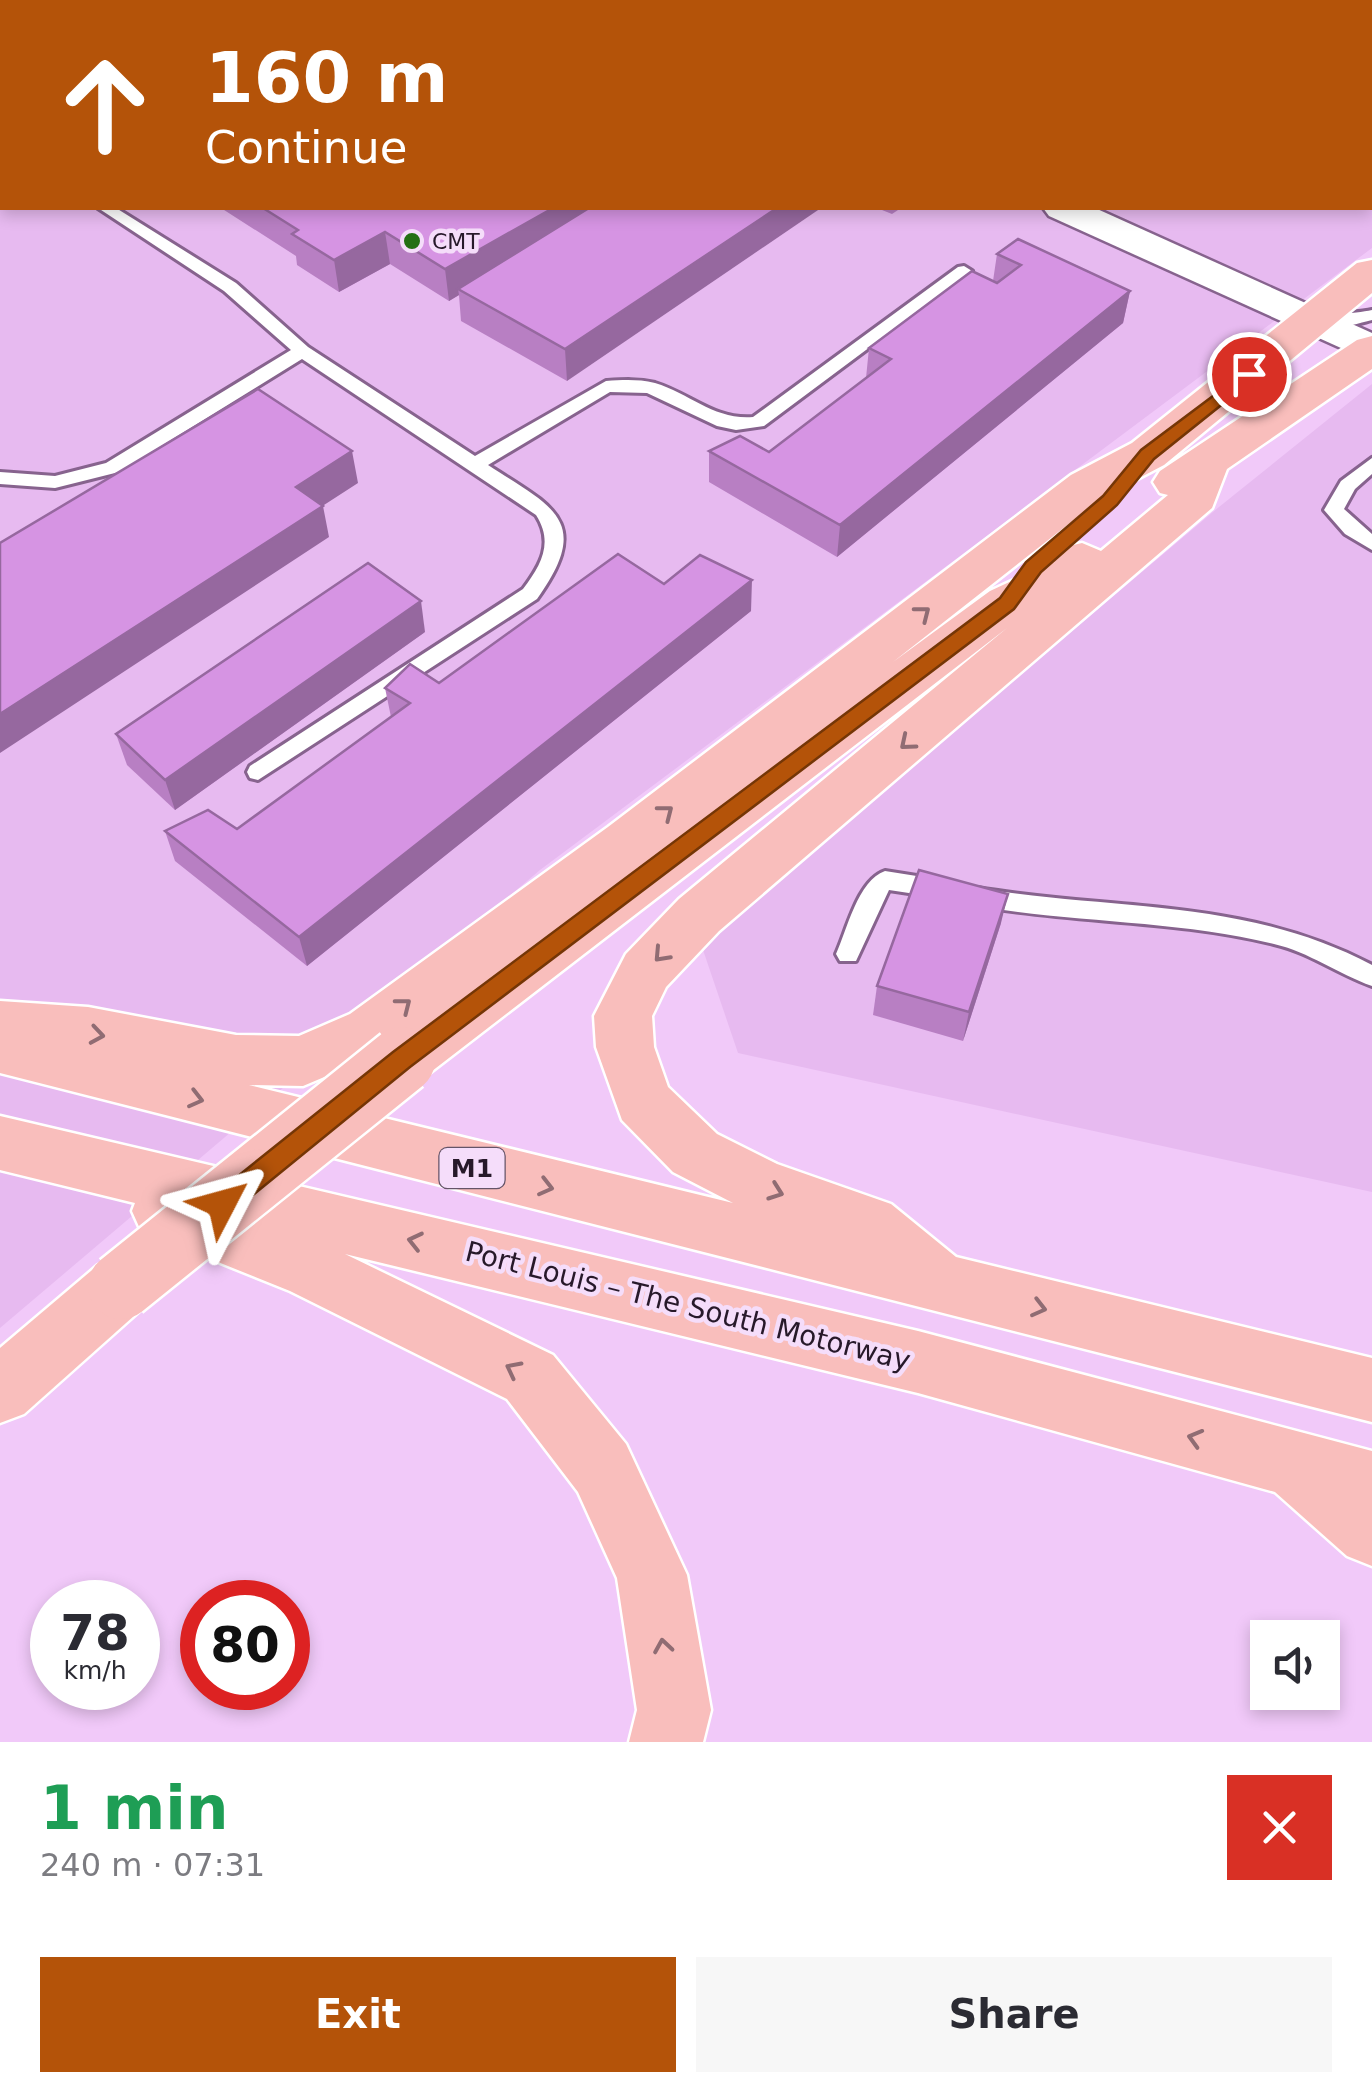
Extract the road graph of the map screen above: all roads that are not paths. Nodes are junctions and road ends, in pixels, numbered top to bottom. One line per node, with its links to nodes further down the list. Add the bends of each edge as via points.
1 (109, 210): 8 (lane, via 230,287)
2 (1067, 210): 6 (street)
3 (964, 271): 10 (lane, via 758,422 718,422 652,386 630,382 606,387)
4 (1372, 272): 6 (highway)
5 (1372, 315): 6 (lane)
6 (1311, 322): 7 (street); 9 (highway)
7 (1372, 349): 12 (highway)
8 (302, 351): 10 (lane); 13 (lane, via 112,468 55,482)
9 (1148, 454): 15 (highway, via 1110,500 1034,567); 19 (highway, one-way to 9, via 88,1032 236,1060 302,1061 371,1031 1079,492)
10 (476, 464): 16 (lane, via 554,524 553,555 530,594)
11 (1372, 464): 14 (lane, via 1348,485 1334,510)
12 (1205, 466): 15 (highway, via 1173,484 1057,580); 21 (highway, one-way to 21, via 1196,497 699,915 646,970 623,1016 624,1048 643,1102 694,1153 758,1185 869,1224)
13 (0, 478)
14 (1372, 543)
15 (1007, 604): 22 (highway, bridge, via 402,1060)
16 (258, 772)
17 (848, 954): 18 (lane, via 877,887 896,880 1024,907 1262,928 1310,942)
18 (1372, 976)
19 (11, 1030): 21 (highway, M1, one-way to 21)
20 (0, 1145): 26 (highway, Port Louis – The South Motorway, one-way to 20, via 918,1362); 29 (highway, one-way to 20, via 674,1710 652,1574 602,1468 530,1377 313,1270)
21 (944, 1285): 24 (highway, M1, one-way to 24)
22 (121, 1286): 23 (highway); 25 (highway)
23 (0, 1346)
24 (1372, 1390)
25 (0, 1391)
26 (1289, 1464): 27 (highway, Port Louis – The South Motorway); 28 (highway)
27 (1372, 1485)
28 (1372, 1532)
29 (666, 1742)

